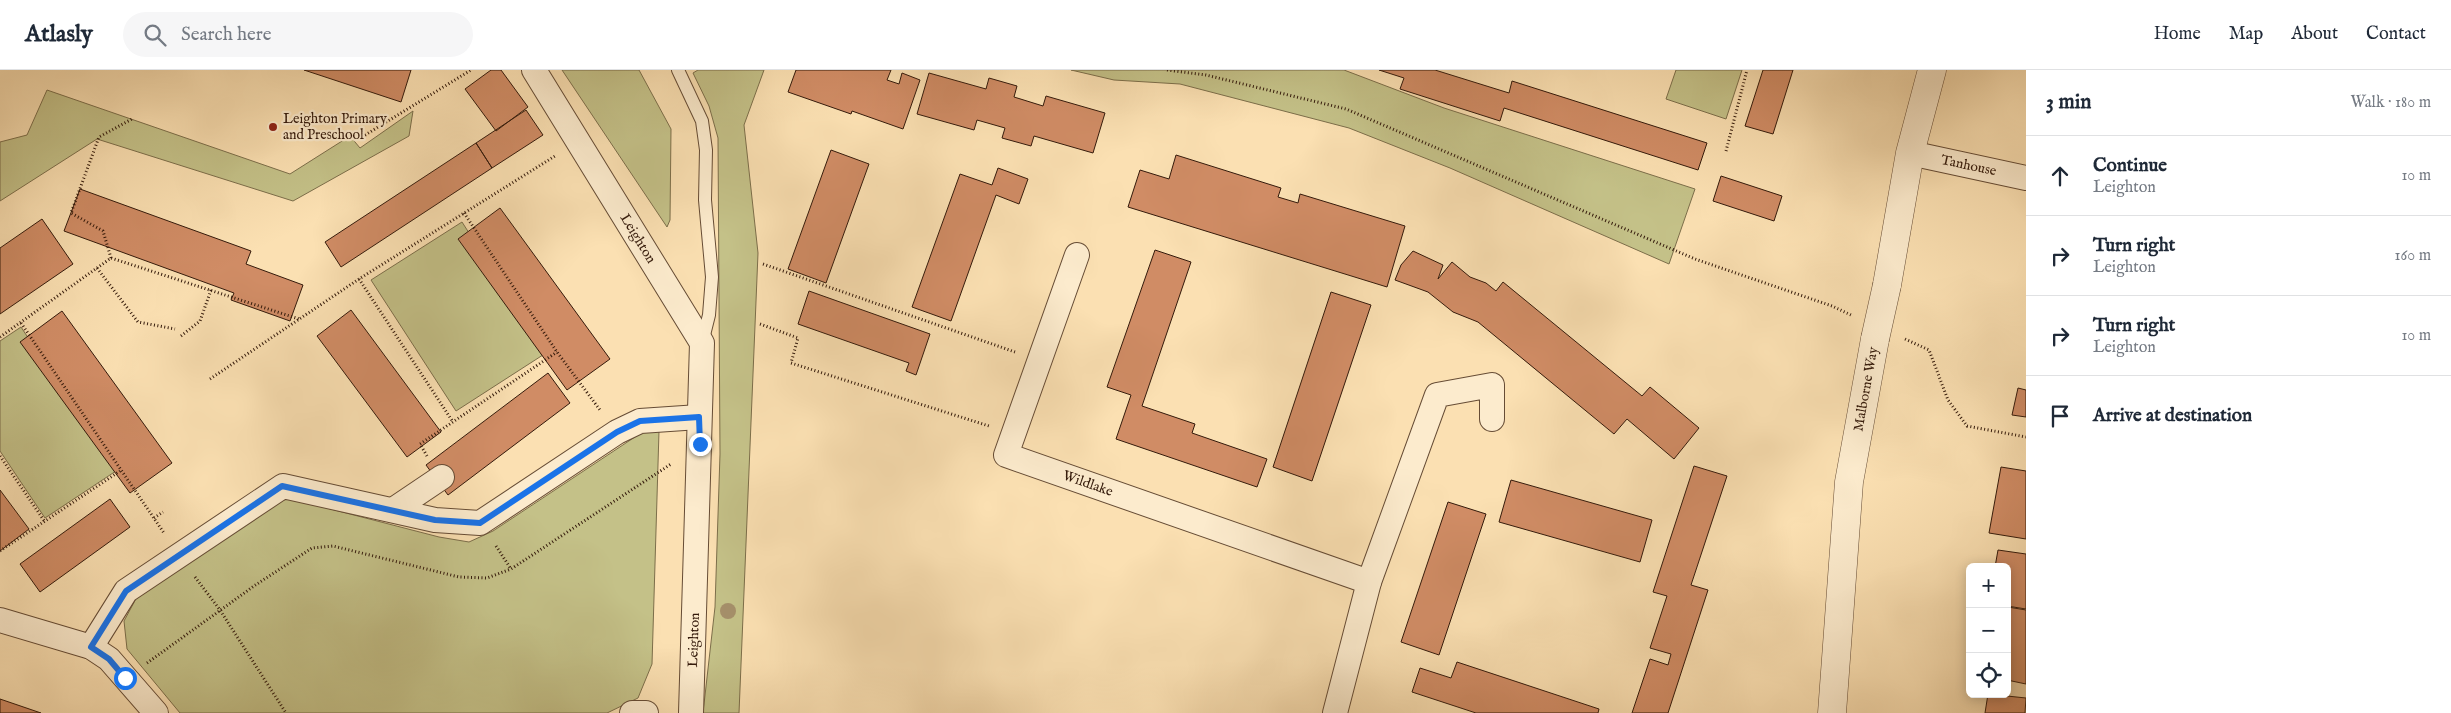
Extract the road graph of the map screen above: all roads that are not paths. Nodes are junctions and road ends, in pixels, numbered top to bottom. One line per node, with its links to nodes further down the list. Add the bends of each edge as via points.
1 (534, 70): 7 (street, Leighton)
2 (678, 70): 7 (lane, via 702,121 706,150 705,200 712,277 709,315)
3 (1932, 70): 4 (street, Malborne Way)
4 (1910, 153): 5 (street, Tanhouse); 20 (street, Malborne Way, bridge, via 1887,285 1867,328 1849,482)
5 (2026, 178)
6 (1077, 255): 12 (street, Wildlake, via 1006,455)
7 (702, 343): 8 (street, Leighton)
8 (699, 417): 11 (street, via 640,421 617,432 480,523 435,520); 18 (street, Leighton)
9 (1492, 419): 12 (street, via 1492,385 1437,395)
10 (442, 477): 11 (street)
11 (392, 510): 14 (street, via 282,486 126,591)
12 (1369, 582): 19 (street)
13 (0, 620): 14 (street)
14 (91, 647): 15 (street, via 109,659)
15 (156, 713)
16 (632, 713): 17 (street)
17 (646, 713)
18 (691, 713)
19 (1335, 713)
20 (1832, 713)

